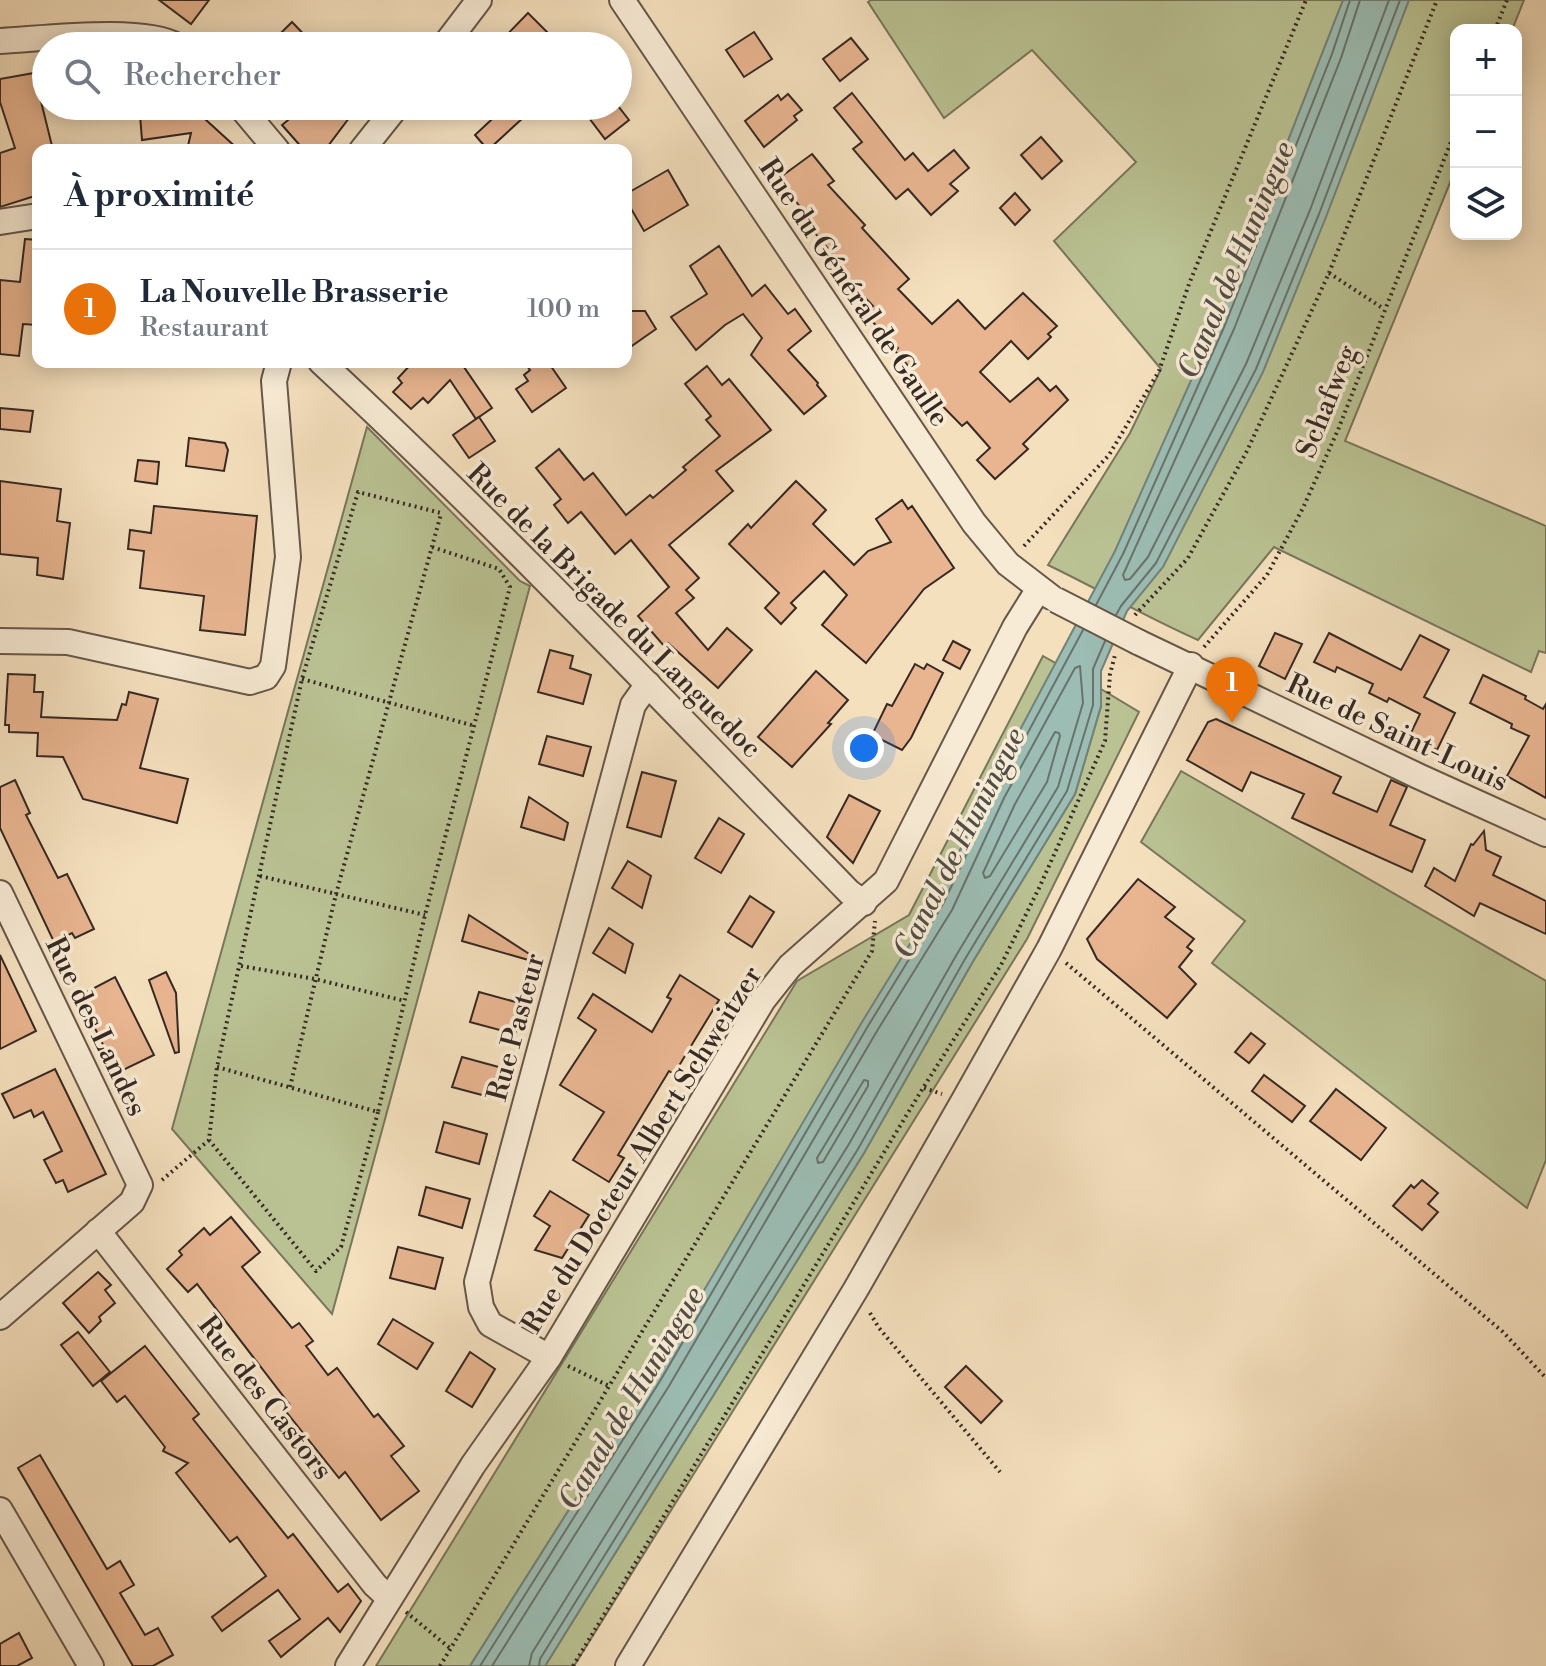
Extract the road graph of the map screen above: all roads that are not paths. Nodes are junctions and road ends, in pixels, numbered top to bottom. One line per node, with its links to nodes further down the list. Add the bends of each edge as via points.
1 (479, 0): 3 (street)
2 (622, 0): 14 (street, Rue du Général de Gaulle, via 974,523 1008,564)
3 (455, 32)
4 (32, 39): 5 (street)
5 (0, 41)
6 (252, 120): 8 (street)
7 (386, 120): 9 (street)
8 (272, 144)
9 (367, 144)
10 (32, 217): 11 (street)
11 (0, 222)
12 (277, 368): 15 (street, via 274,381 288,557 273,666 266,677 250,682 68,642)
13 (327, 368): 18 (street, Rue de la Brigade du Languedoc)
14 (1047, 595): 16 (street, Rue du Général de Gaulle, bridge); 21 (street, Rue du Docteur Albert Schweitzer, via 1015,627 886,881)
15 (0, 641)
16 (1128, 645): 17 (street, Rue de Saint-Louis)
17 (1191, 665): 19 (street, Rue de Saint-Louis); 27 (street, via 1049,949 856,1289)
18 (648, 684): 21 (street, Rue de la Brigade du Languedoc); 24 (street, Rue Pasteur, via 633,705 477,1282 490,1324)
19 (1546, 834)
20 (0, 893): 22 (street, Rue des Landes, via 140,1185 132,1202)
21 (864, 903): 24 (street, Rue du Docteur Albert Schweitzer, via 790,966 763,1000)
22 (98, 1231): 23 (street); 26 (street, Rue des Castors)
23 (0, 1317)
24 (549, 1357): 26 (street, Rue du Docteur Albert Schweitzer)
25 (0, 1510): 28 (street)
26 (389, 1598): 29 (street, Rue du Docteur Albert Schweitzer)
27 (630, 1665)
28 (91, 1666)
29 (348, 1666)

